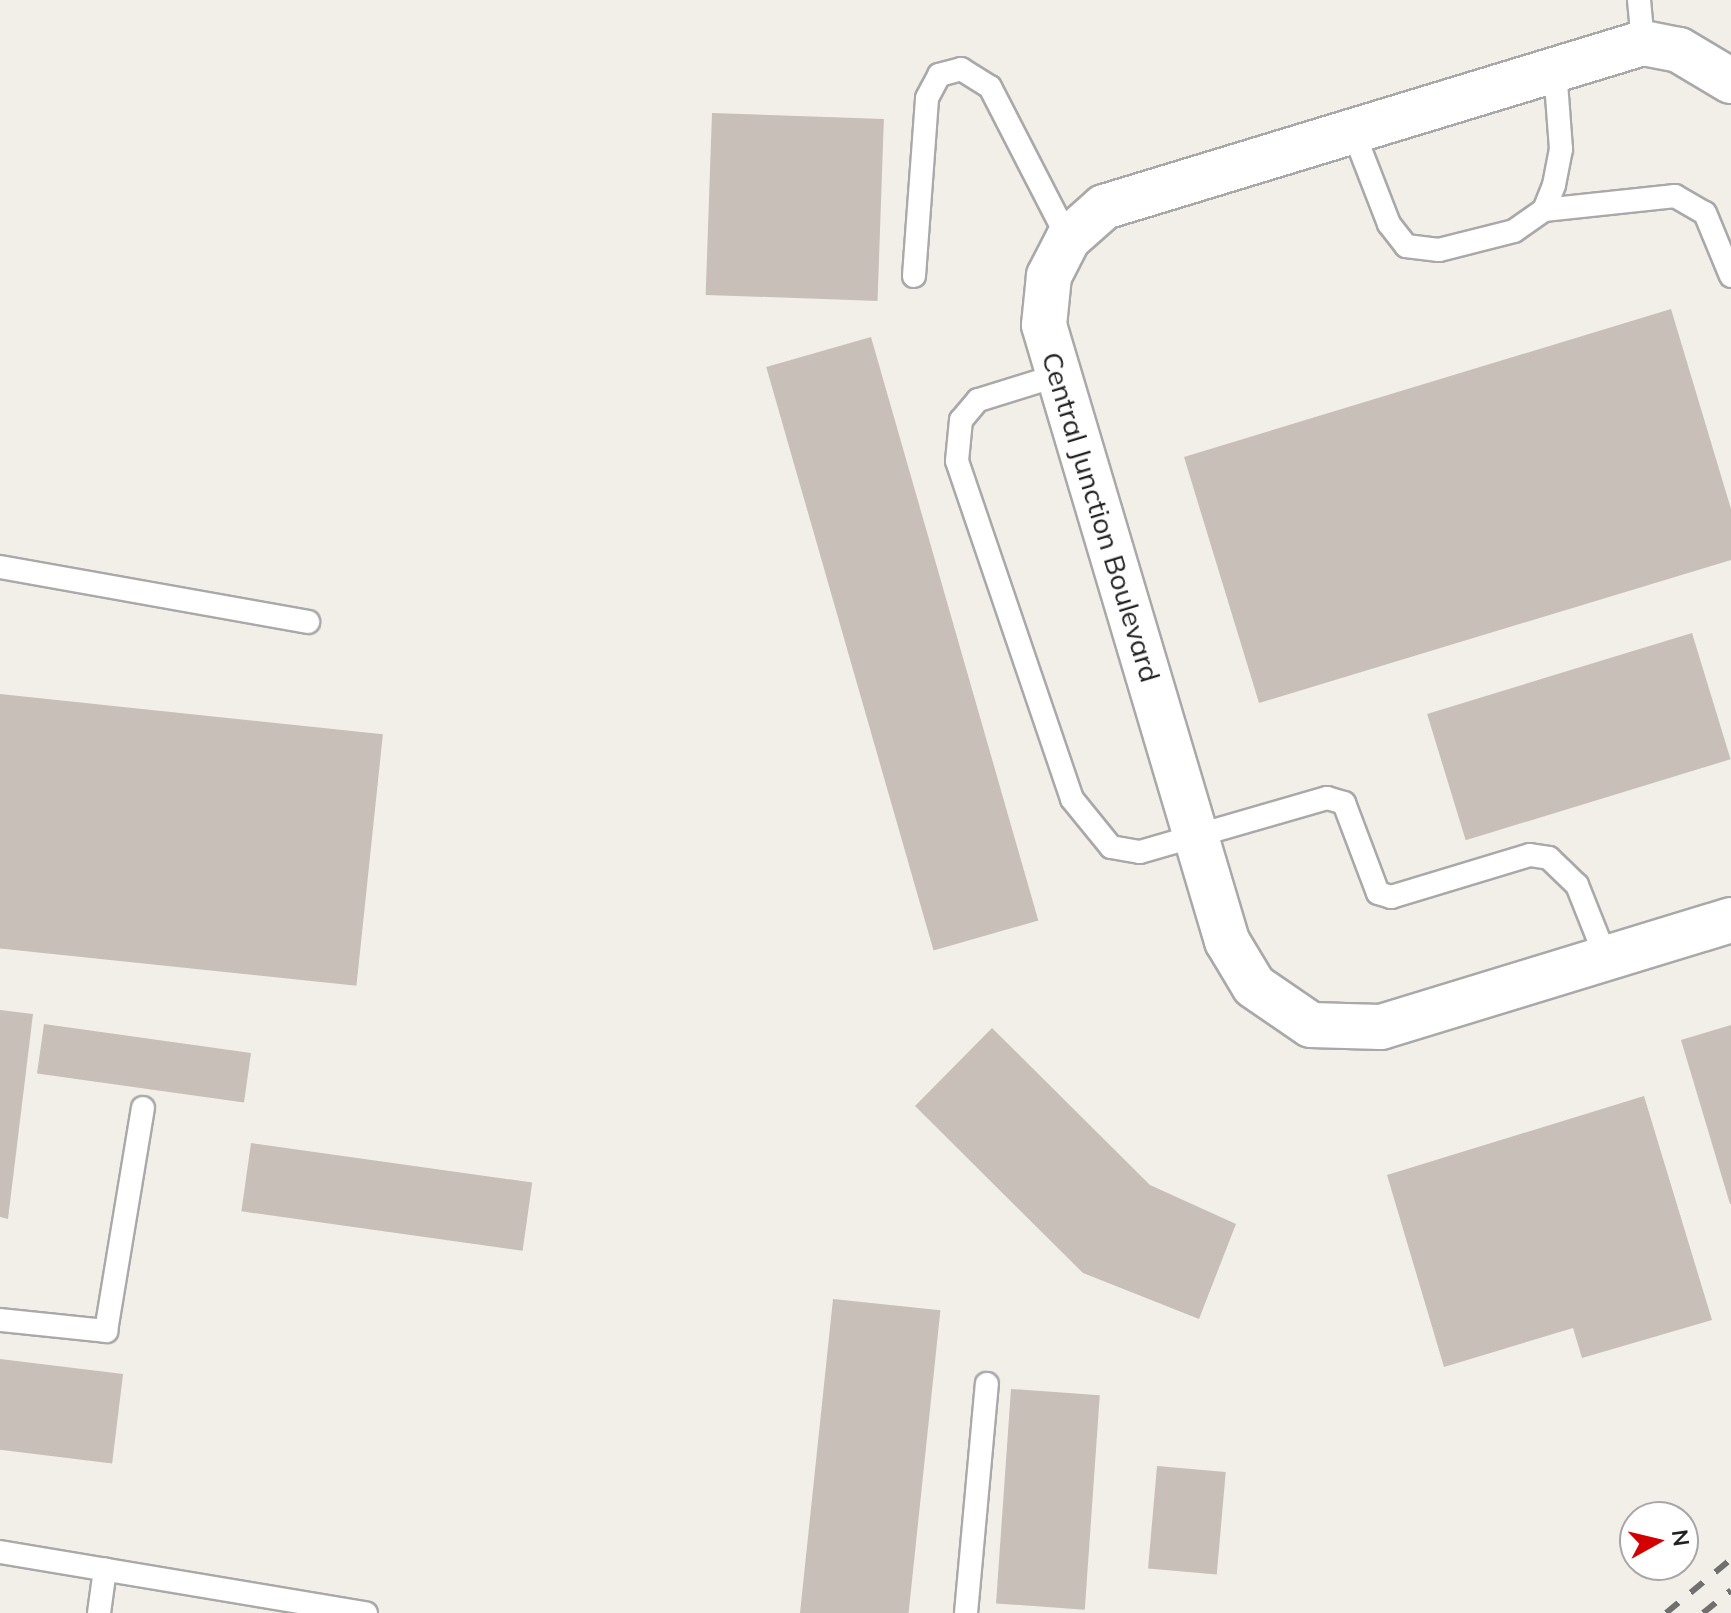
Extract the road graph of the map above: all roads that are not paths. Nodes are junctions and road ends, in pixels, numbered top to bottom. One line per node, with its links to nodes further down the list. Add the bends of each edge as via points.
1 (1639, 0): 2 (lane)
2 (1643, 43): 3 (street, Central Junction Boulevard); 4 (street, Central Junction Boulevard, via 1679,50)
3 (1555, 70): 5 (street, Central Junction Boulevard); 6 (lane, via 1561,149)
4 (1731, 81)
5 (1353, 131): 6 (lane, via 1389,224 1406,246 1439,250 1514,231); 7 (street, Central Junction Boulevard, via 1104,207)
6 (1544, 210): 9 (lane, via 1675,196 1705,213)
7 (1068, 239): 8 (lane, via 990,87 961,69 939,75 927,98); 10 (street, Central Junction Boulevard, via 1049,276 1044,325)
8 (914, 276)
9 (1731, 276)
10 (1059, 375): 13 (street, Central Junction Boulevard); 13 (lane, via 978,400 961,420 957,461 1072,799 1111,847 1140,852)
11 (0, 567): 12 (lane)
12 (308, 622)
13 (1195, 834): 15 (street, Central Junction Boulevard, via 1227,941 1254,986 1311,1025 1381,1027); 15 (lane, via 1282,806 1327,798 1344,803 1378,893 1391,897 1530,855 1549,858 1577,885)
14 (1731, 920): 15 (street, Central Junction Boulevard)
15 (1606, 958)
16 (143, 1108): 17 (lane, via 106,1331)
17 (0, 1320)
18 (987, 1384): 23 (lane)
19 (0, 1552): 20 (lane)
20 (105, 1569): 21 (lane); 22 (lane)
21 (99, 1613)
22 (366, 1613)
23 (966, 1613)

